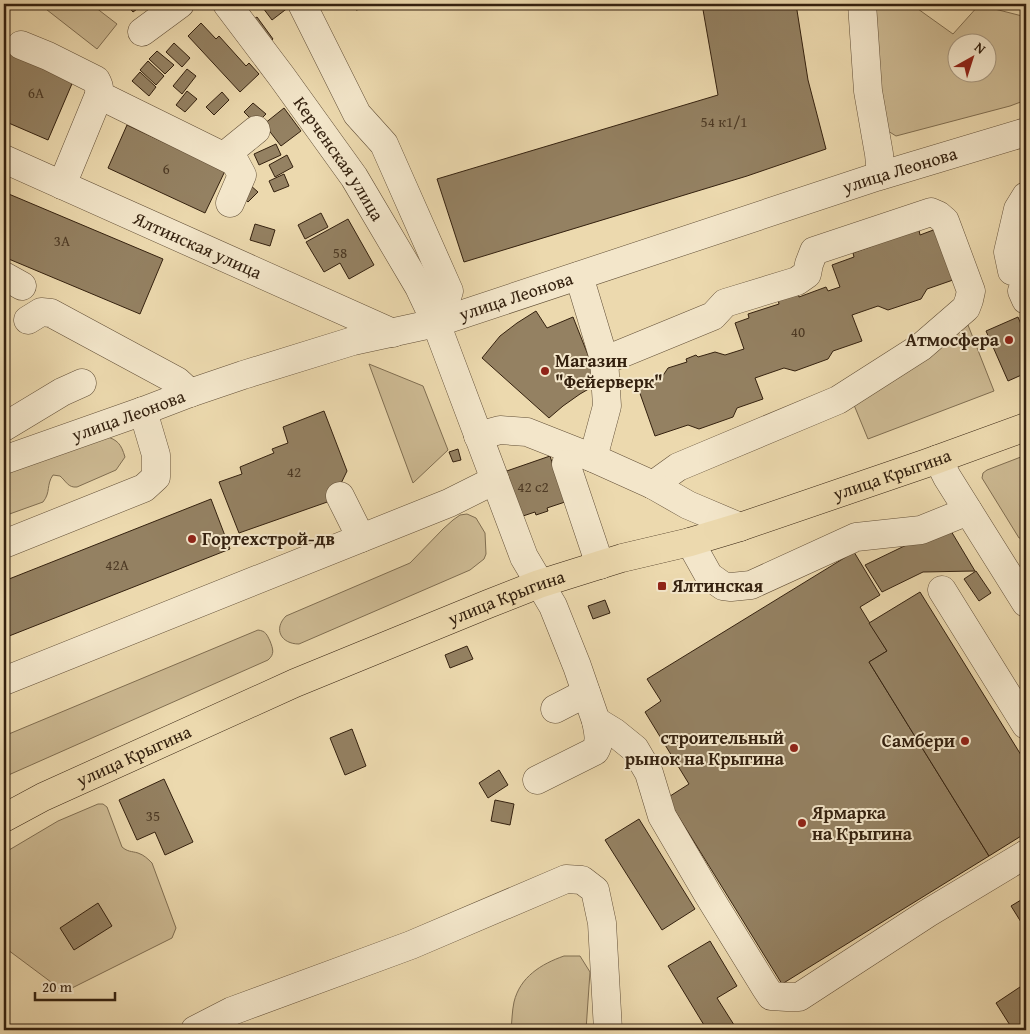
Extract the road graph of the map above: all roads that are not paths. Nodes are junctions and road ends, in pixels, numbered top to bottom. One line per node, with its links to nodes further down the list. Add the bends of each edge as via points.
1 (180, 4): 5 (street)
2 (227, 4): 19 (street, Керченская улица, via 354,177 419,287)
3 (302, 4): 19 (street, via 357,114 384,144 449,291)
4 (862, 4): 12 (street, via 868,91)
5 (142, 32)
6 (21, 45): 7 (street, via 96,80)
7 (99, 96): 10 (street); 13 (street)
8 (256, 130): 10 (street)
9 (1026, 132): 12 (street, улица Леонова)
10 (224, 156): 15 (street, via 235,162 242,176)
11 (4, 159): 13 (street, Ялтинская улица)
12 (881, 175): 16 (street, улица Леонова)
13 (62, 185): 20 (street, Ялтинская улица)
14 (1026, 196): 17 (street, via 1018,209 1008,252)
15 (230, 204)
16 (578, 276): 19 (street, улица Леонова); 21 (street)
17 (1020, 287)
18 (28, 320): 23 (street, via 41,312 51,313 177,381)
19 (436, 323): 20 (street, улица Леонова); 27 (street, Керченская улица)
20 (393, 333): 23 (street, улица Леонова, via 353,341)
21 (604, 359): 28 (street, via 607,406); 33 (street, via 713,316 725,303 797,281 807,274 814,251 931,212 945,221 970,291 966,308 921,347 838,400 678,467)
22 (82, 384): 25 (street, via 62,392)
23 (190, 393): 24 (street, улица Леонова)
24 (144, 411): 30 (street, улица Леонова); 39 (street, via 156,456 156,477 144,488)
25 (4, 427)
26 (1026, 427): 29 (main road, улица Крыгина)
27 (478, 436): 28 (street, via 500,430 526,432); 32 (street, Керченская улица)
28 (593, 458): 33 (street)
29 (938, 459): 35 (street); 36 (main road, улица Крыгина)
30 (4, 460)
31 (566, 464): 40 (street)
32 (495, 480): 37 (street, via 449,503); 41 (street, Керченская улица, via 524,557)
33 (653, 485): 36 (street, via 688,505)
34 (340, 496): 37 (street)
35 (968, 511): 38 (street, via 921,530 856,537 751,585 723,586 709,576); 43 (street)
36 (740, 527): 38 (main road, улица Крыгина)
37 (361, 538): 44 (street)
38 (690, 542): 40 (main road, улица Крыгина)
39 (4, 544)
40 (600, 565): 41 (main road, улица Крыгина)
41 (539, 584): 45 (street, Керченская улица, via 553,606); 50 (main road, улица Крыгина, via 295,683 42,797)
42 (942, 590): 48 (street)
43 (1026, 603)
44 (4, 681)
45 (586, 693): 46 (street); 47 (street, Керченская улица)
46 (555, 709)
47 (596, 721): 49 (street, Керченская улица, via 599,743 595,751); 51 (street, via 635,749 650,773 662,816 706,893 772,996 799,997)
48 (1026, 725)
49 (537, 780)
50 (4, 818)
51 (1026, 854)
52 (195, 1030): 53 (street, via 232,1011 411,945 566,878 582,880 595,890 602,923)
53 (608, 1030)

